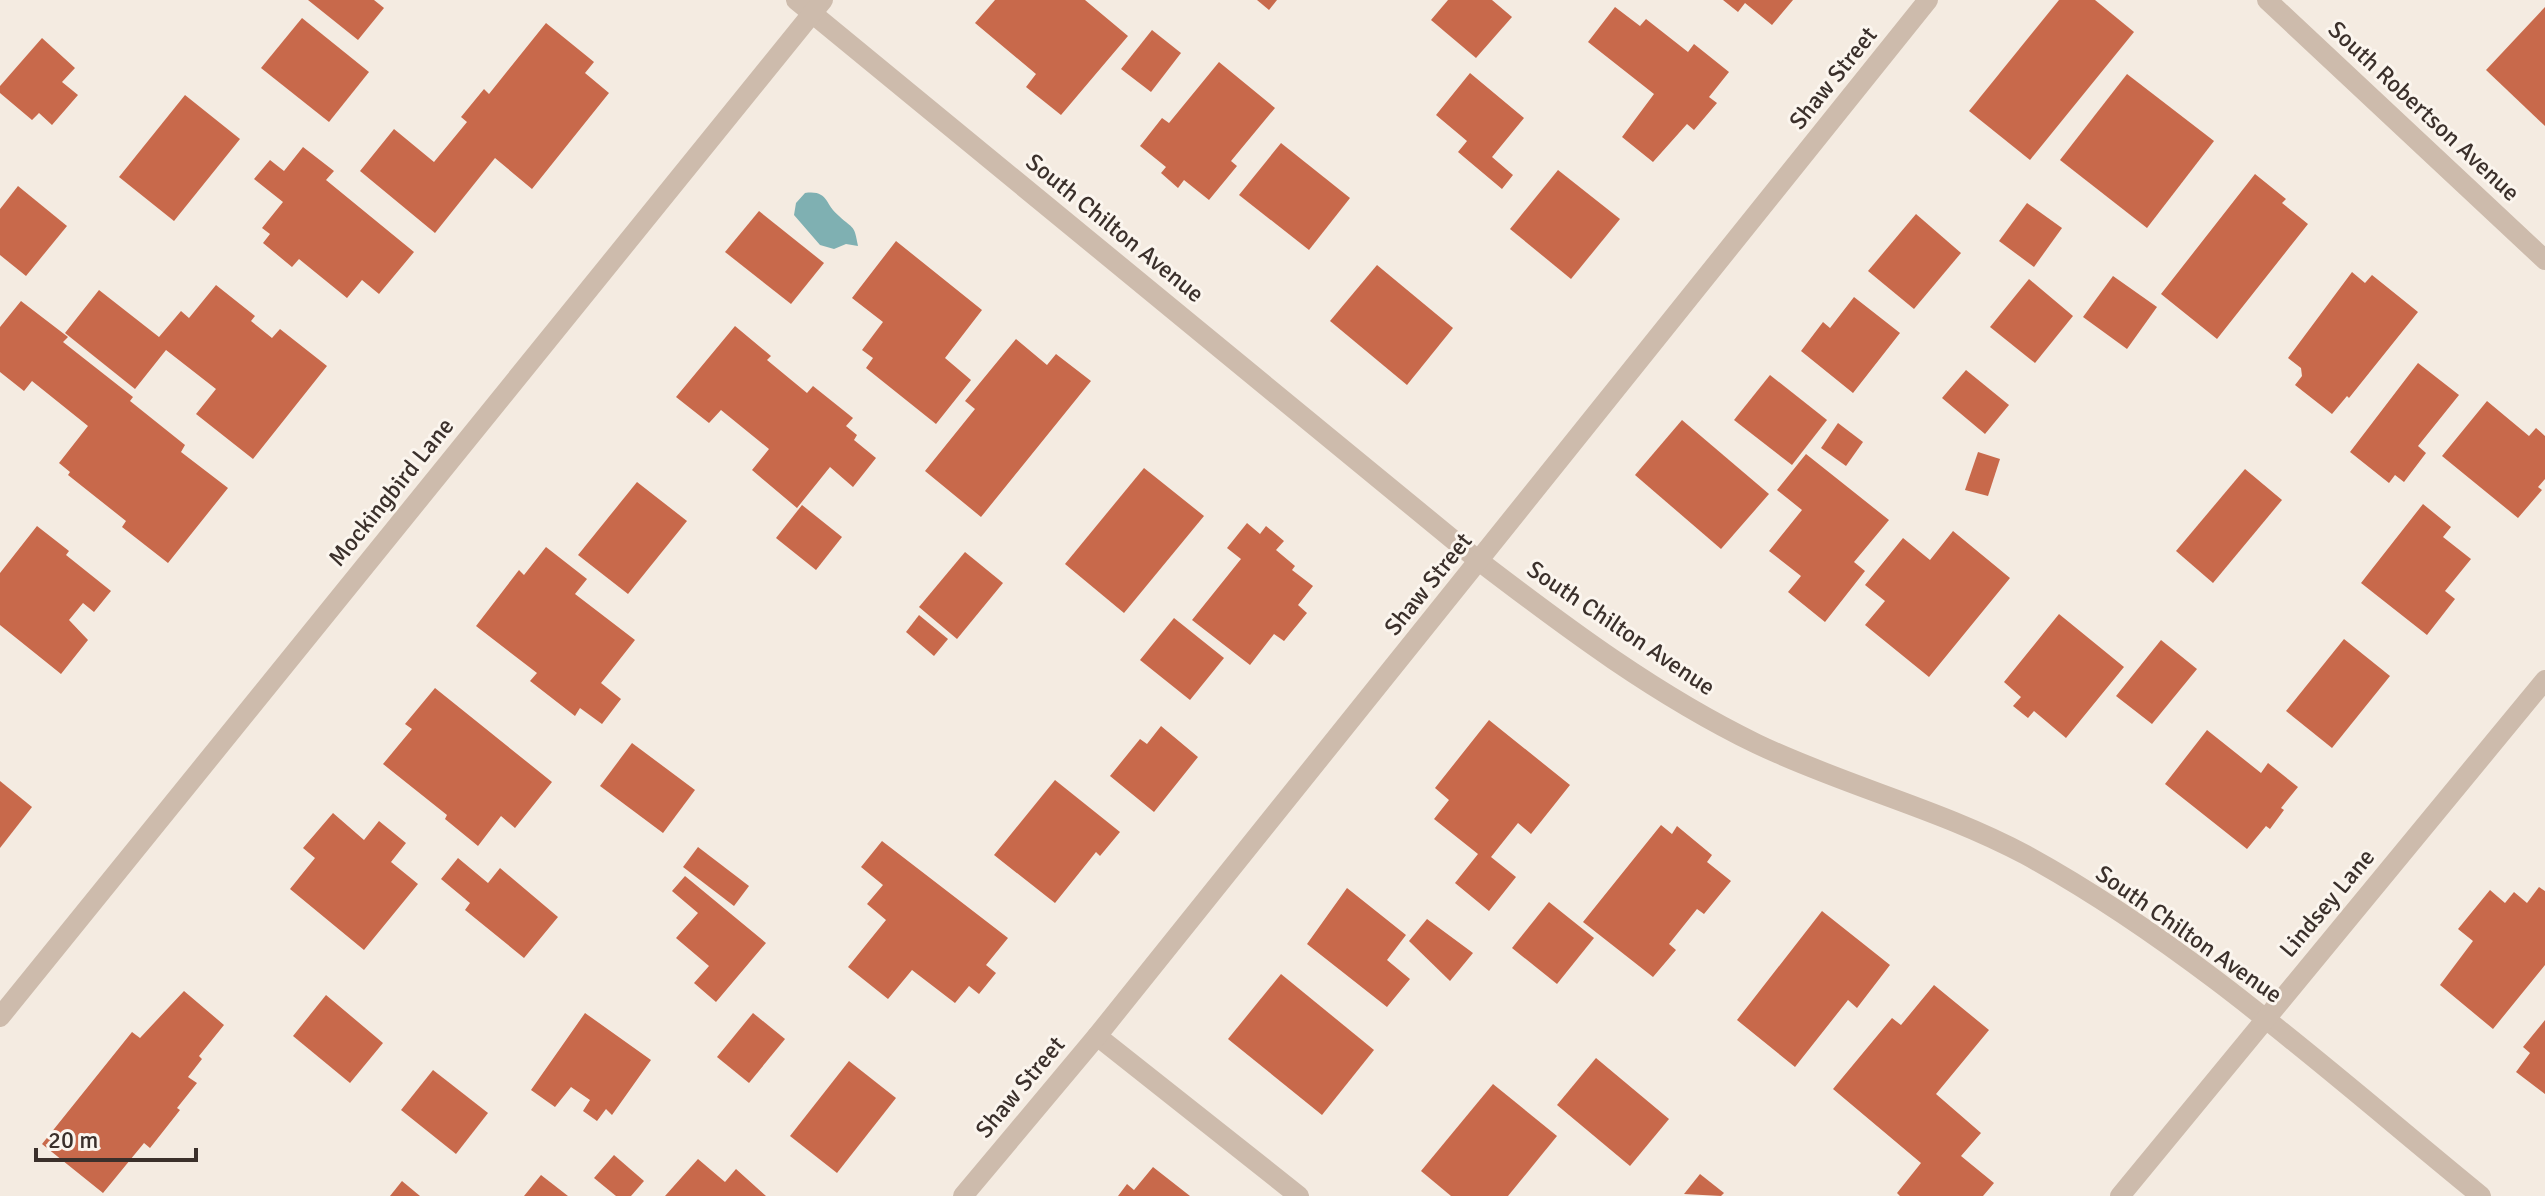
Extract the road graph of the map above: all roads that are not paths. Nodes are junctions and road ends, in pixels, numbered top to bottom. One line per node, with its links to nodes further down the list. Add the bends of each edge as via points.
1 (796, 0): 4 (street, South Chilton Avenue)
2 (1928, 0): 6 (street, Shaw Street)
3 (2267, 0): 5 (street, South Robertson Avenue)
4 (818, 7): 6 (street, South Chilton Avenue); 8 (street, Mockingbird Lane)
5 (2545, 260)
6 (1479, 561): 9 (street, South Chilton Avenue, via 1580,638 1702,715 1814,770 1950,819 2025,855 2097,898); 10 (street, Shaw Street)
7 (2545, 680): 9 (street, Lindsey Lane)
8 (0, 1017)
9 (2265, 1019): 13 (street, Lindsey Lane); 14 (street, South Chilton Avenue)
10 (1097, 1036): 11 (street, Shaw Street); 12 (street)
11 (963, 1196)
12 (1299, 1196)
13 (2120, 1196)
14 (2481, 1196)

